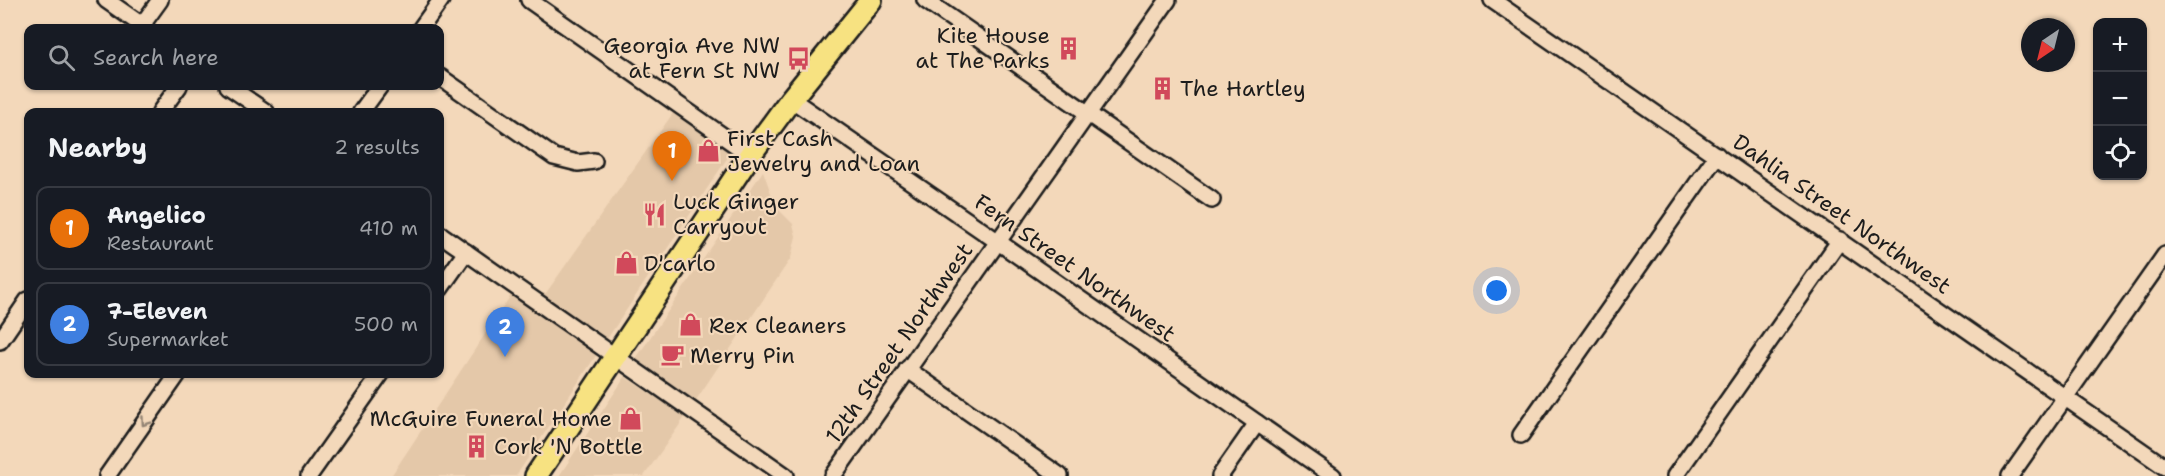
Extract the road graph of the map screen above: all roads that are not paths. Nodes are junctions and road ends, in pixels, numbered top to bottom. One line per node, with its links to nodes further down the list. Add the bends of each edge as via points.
1 (106, 0): 9 (street)
2 (160, 0): 10 (street)
3 (441, 0): 11 (street)
4 (529, 0): 21 (street)
5 (871, 0): 16 (highway)
6 (925, 0): 20 (street)
7 (1168, 0): 20 (street, 12th Street Northwest)
8 (1492, 0): 22 (street, Dahlia Street Northwest)
9 (140, 24)
10 (146, 24)
11 (424, 24)
12 (444, 80): 23 (street, via 554,157 578,163)
13 (176, 90): 17 (street)
14 (234, 90): 18 (street)
15 (377, 90): 19 (street)
16 (791, 99): 21 (highway); 27 (street, Fern Street Northwest)
17 (163, 108)
18 (260, 108)
19 (364, 108)
20 (1088, 114): 24 (street); 27 (street, 12th Street Northwest)
21 (750, 154): 33 (highway)
22 (1717, 155): 26 (street, Dahlia Street Northwest); 39 (street)
23 (594, 160)
24 (1212, 200)
25 (444, 237): 28 (street)
26 (1840, 240): 37 (street, Dahlia Street Northwest); 49 (street)
27 (997, 241): 34 (street, 12th Street Northwest); 38 (street, Fern Street Northwest)
28 (466, 252): 30 (street); 33 (street)
29 (2165, 255): 37 (street)
30 (444, 284)
31 (24, 306): 32 (street)
32 (0, 341)
33 (614, 356): 43 (highway); 44 (street)
34 (908, 369): 45 (street, 12th Street Northwest); 46 (street)
35 (175, 378): 41 (street, one-way to 41)
36 (378, 378): 42 (street)
37 (2066, 397): 40 (street, Dahlia Street Northwest); 50 (street)
38 (1257, 423): 47 (street); 48 (street, Fern Street Northwest)
39 (1521, 435)
40 (2165, 467)
41 (107, 476)
42 (309, 476)
43 (536, 476)
44 (786, 476)
45 (832, 476)
46 (1060, 476)
47 (1220, 476)
48 (1333, 476)
49 (1675, 476)
50 (2010, 476)

